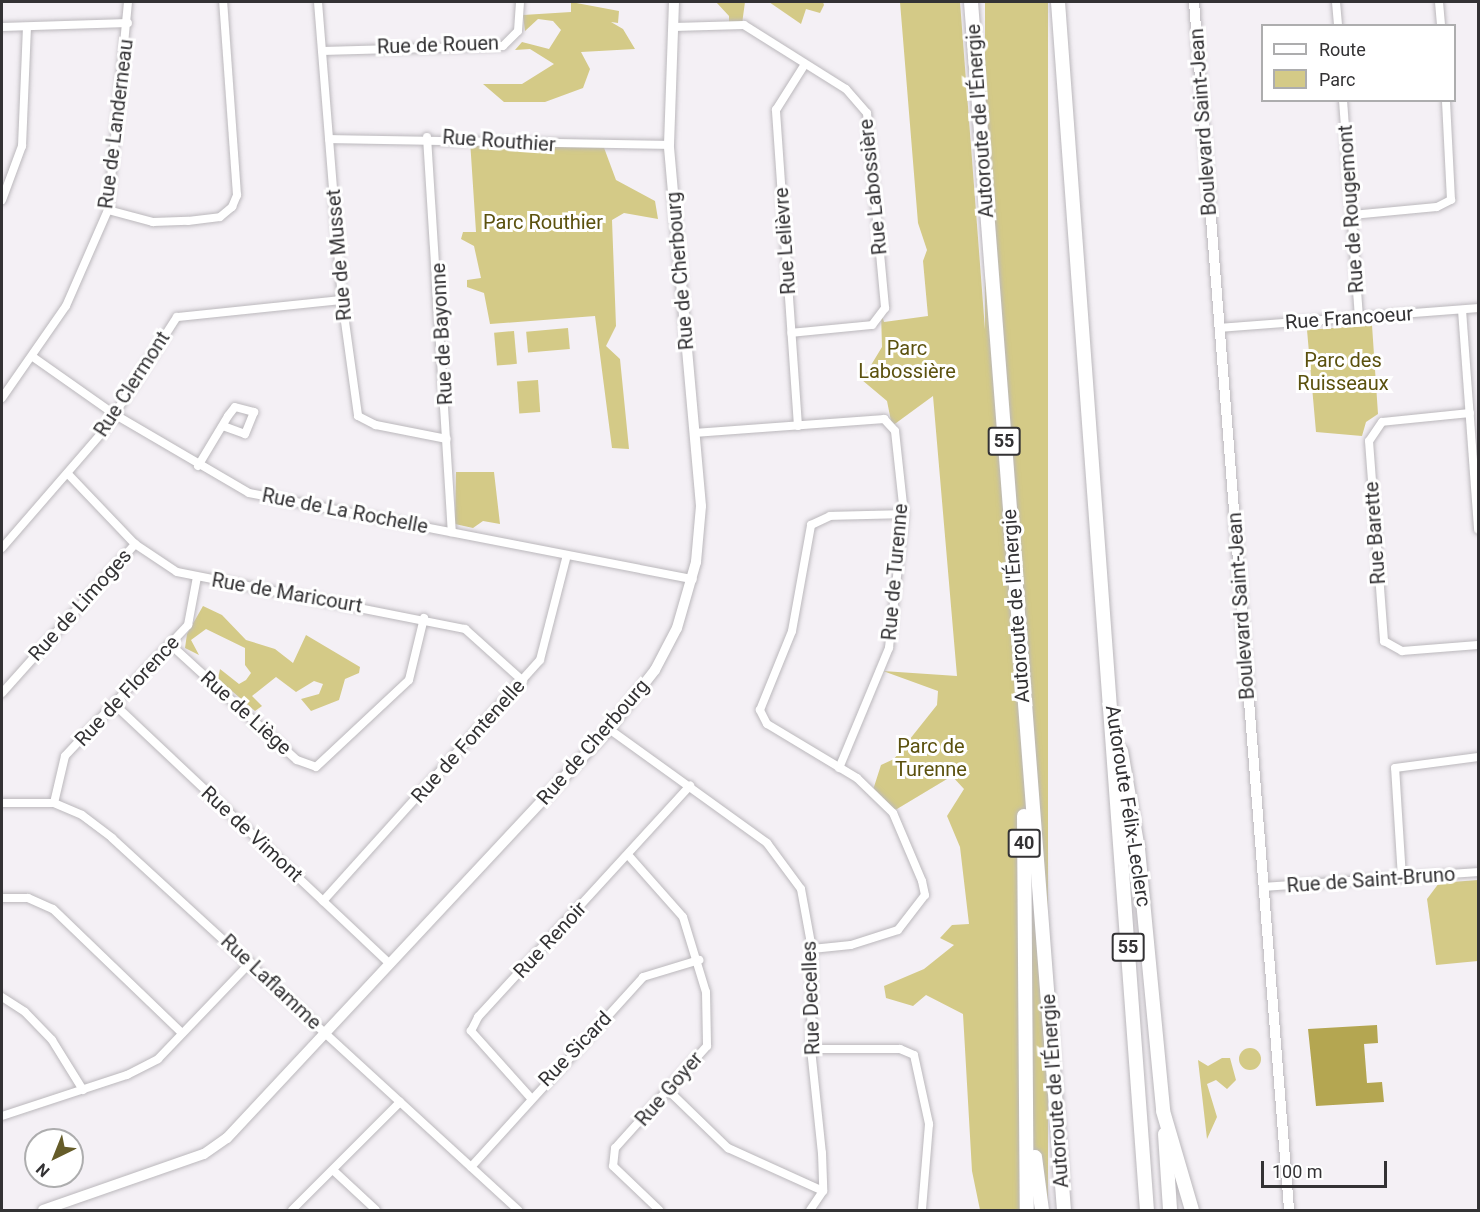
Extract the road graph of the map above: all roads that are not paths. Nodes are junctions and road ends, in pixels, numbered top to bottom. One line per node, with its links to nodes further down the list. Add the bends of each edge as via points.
1 (128, 2): 11 (street, Rue de Landerneau)
2 (223, 2): 25 (street, via 237,195 232,207 220,217 188,222 153,222)
3 (318, 2): 17 (street, Rue de Musset)
4 (520, 2): 17 (street, Rue de Rouen, via 518,31 503,46)
5 (674, 2): 16 (street, Rue de Cherbourg)
6 (971, 2): 58 (highway, Autoroute de l'Énergie / 55)
7 (1058, 2): 55 (highway, 55)
8 (1194, 2): 31 (street, Boulevard Saint-Jean)
9 (1336, 2): 12 (street)
10 (1439, 2): 13 (street)
11 (128, 23): 15 (street); 25 (street, Rue de Landerneau)
12 (1338, 24)
13 (1441, 24)
14 (2, 27): 15 (street)
15 (27, 27): 24 (street, via 22,146)
16 (674, 27): 18 (street, Rue Labossière, via 744,25); 23 (street, Rue de Cherbourg)
17 (322, 51): 22 (street, Rue de Musset)
18 (806, 64): 32 (street, Rue Lelièvre, via 776,110); 32 (street, Rue Labossière, via 846,88 867,113 885,308 872,325)
19 (1343, 102): 26 (street, Rue de Rougemont)
20 (1446, 102): 26 (street, via 1451,200 1437,207)
21 (427, 137): 22 (street, Rue Routhier); 23 (street, Rue Routhier, via 554,146); 40 (street, Rue de Bayonne)
22 (329, 139): 27 (street, Rue de Musset)
23 (669, 145): 39 (street, Rue de Cherbourg)
24 (2, 200)
25 (108, 210): 33 (street, Rue de Landerneau, via 66,306)
26 (1352, 215): 30 (street, Rue de Rougemont)
27 (342, 300): 36 (street, Rue Clermont, via 177,317); 40 (street, Rue de Musset, via 358,416 367,423)
28 (1479, 308): 29 (street, Rue Francoeur)
29 (1462, 310): 30 (street, Rue Francoeur); 35 (street)
30 (1359, 318): 31 (street, Rue Francoeur)
31 (1219, 328): 68 (street, Boulevard Saint-Jean)
32 (791, 333): 38 (street, Rue Lelièvre)
33 (33, 357): 34 (street, Rue de Landerneau); 36 (street, Rue de La Rochelle)
34 (2, 398)
35 (1470, 413): 44 (street); 52 (street, Rue Barette, via 1382,422 1369,441 1384,639 1399,651)
36 (114, 414): 41 (street, Rue de La Rochelle); 42 (street, Rue Clermont)
37 (223, 426): 41 (street)
38 (798, 426): 39 (street, Rue de Turenne); 43 (street, Rue de Turenne, via 884,419 896,430)
39 (694, 434): 50 (street, Rue de Cherbourg, via 701,506)
40 (447, 439): 45 (street, Rue de Bayonne)
41 (198, 466): 45 (street, Rue de La Rochelle, via 249,493)
42 (69, 475): 46 (street, Rue de Maricourt); 47 (street, Rue Clermont)
43 (904, 514): 61 (street, Rue de Turenne, via 889,648); 61 (street, via 830,516 811,525 792,631 760,710 767,724)
44 (1479, 529)
45 (453, 532): 48 (street, Rue de La Rochelle)
46 (135, 544): 49 (street, Rue de Maricourt, via 154,561); 56 (street, Rue de Limoges)
47 (2, 548)
48 (567, 555): 50 (street, Rue de La Rochelle); 54 (street, Rue de Fontenelle, via 550,634)
49 (196, 577): 51 (street, Rue de Maricourt); 53 (street, Rue de Florence, via 188,625)
50 (693, 579): 59 (street, Rue de Cherbourg, via 677,628 655,670)
51 (424, 618): 53 (street, Rue de Liège, via 409,681 315,767 297,760); 54 (street, Rue de Maricourt, via 465,629)
52 (1479, 645)
53 (172, 646): 57 (street, Rue de Florence)
54 (523, 681): 70 (street, Rue de Fontenelle)
55 (1108, 684): 84 (highway, Autoroute Félix-Leclerc, via 1137,841); 99 (highway, 55)
56 (2, 693)
57 (114, 704): 64 (street, Rue de Florence, via 65,756); 70 (street, Rue de Vimont)
58 (1023, 724): 83 (highway, 40); 98 (highway, Autoroute de l'Énergie / 55)
59 (609, 729): 62 (street, Rue Decelles); 74 (street, Rue de Cherbourg)
60 (1479, 757): 67 (street, via 1395,768)
61 (839, 768): 71 (street, via 857,778 893,813 925,895 897,930 851,945)
62 (690, 786): 65 (street, Rue Renoir); 71 (street, Rue Decelles, via 767,843 801,889)
63 (2, 803): 64 (street, Rue Laflamme)
64 (54, 803): 73 (street, Rue Laflamme, via 82,815 112,838)
65 (629, 856): 72 (street, Rue Goyer, via 683,917); 81 (street, Rue Renoir, via 478,1017 471,1031)
66 (1479, 872): 67 (street, Rue de Saint-Bruno)
67 (1402, 878): 68 (street, Rue de Saint-Bruno)
68 (1263, 887): 102 (street, Boulevard Saint-Jean)
69 (2, 898): 76 (street, via 28,898 52,909)
70 (323, 901): 74 (street, Rue de Vimont)
71 (812, 950): 78 (street, Rue Decelles)
72 (699, 960): 80 (street, Rue Goyer, via 706,992 707,1046); 81 (street, Rue Sicard, via 643,977)
73 (251, 962): 76 (street); 77 (street, Rue Laflamme)
74 (390, 964): 77 (street, Rue de Cherbourg)
75 (2, 997): 79 (street, via 25,1012 52,1040)
76 (181, 1032): 79 (street, via 158,1059)
77 (327, 1033): 82 (street, Rue Laflamme); 89 (street, Rue de Cherbourg, via 227,1138 204,1154)
78 (811, 1049): 88 (street, Rue Decelles); 95 (street, via 900,1049 914,1055 929,1124)
79 (83, 1090): 85 (street)
80 (670, 1092): 88 (street, via 728,1148); 93 (street, Rue Goyer, via 615,1148 613,1166)
81 (530, 1096): 86 (street, Rue Sicard)
82 (400, 1101): 86 (street, Rue Laflamme); 87 (street)
83 (1029, 1105): 96 (highway, 40); 97 (highway)
84 (1163, 1111): 100 (highway); 101 (highway, Autoroute Félix-Leclerc)
85 (2, 1116)
86 (471, 1167): 92 (street, Rue Laflamme)
87 (334, 1171): 90 (street); 91 (street)
88 (823, 1191): 94 (street)
89 (44, 1210)
90 (292, 1210)
91 (376, 1210)
92 (518, 1210)
93 (659, 1210)
94 (810, 1210)
95 (922, 1210)
96 (1027, 1210)
97 (1042, 1210)
98 (1064, 1210)
99 (1147, 1210)
100 (1170, 1210)
101 (1192, 1210)
102 (1289, 1210)

